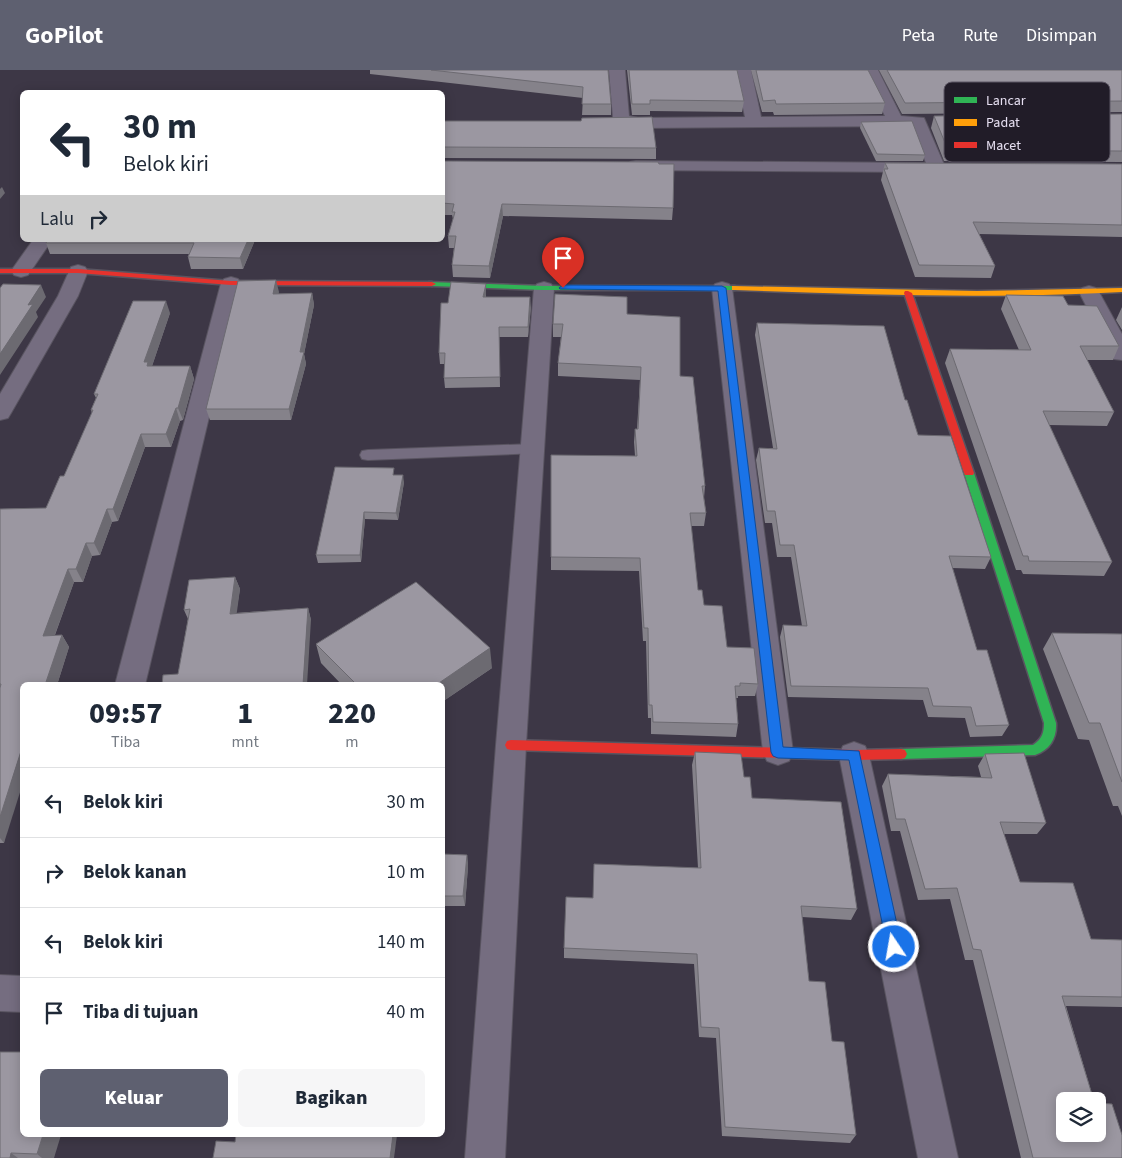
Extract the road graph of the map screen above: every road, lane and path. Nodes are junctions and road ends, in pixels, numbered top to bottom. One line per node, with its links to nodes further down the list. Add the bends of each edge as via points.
1 (617, 70): 9 (street, via 621,118)
2 (743, 70): 5 (street)
3 (870, 70): 6 (street)
4 (937, 120): 7 (street)
5 (754, 121): 6 (street); 9 (street)
6 (896, 121): 7 (street)
7 (918, 121): 11 (street)
8 (607, 122): 9 (street)
9 (626, 122)
10 (620, 166): 11 (street)
11 (936, 167): 12 (street)
12 (956, 167)
13 (42, 242): 15 (street)
14 (0, 271): 15 (street)
15 (21, 271): 16 (street)
16 (78, 272): 17 (street); 24 (street, via 68,296)
17 (231, 283): 18 (street); 28 (street)
18 (544, 288): 19 (street); 26 (street)
19 (722, 288): 22 (street); 30 (street)
20 (1122, 290): 21 (street)
21 (1089, 292): 22 (street); 23 (street)
22 (908, 293): 31 (street, via 986,523 1051,733 1046,744 1034,750)
23 (1122, 354)
24 (8, 387): 25 (street)
25 (0, 413)
26 (533, 448): 27 (lane); 29 (street)
27 (368, 455)
28 (131, 682)
29 (511, 745): 30 (street); 34 (street)
30 (778, 752): 31 (street)
31 (854, 755): 35 (street)
32 (0, 993): 33 (street)
33 (20, 994)
34 (485, 1158)
35 (938, 1158)

